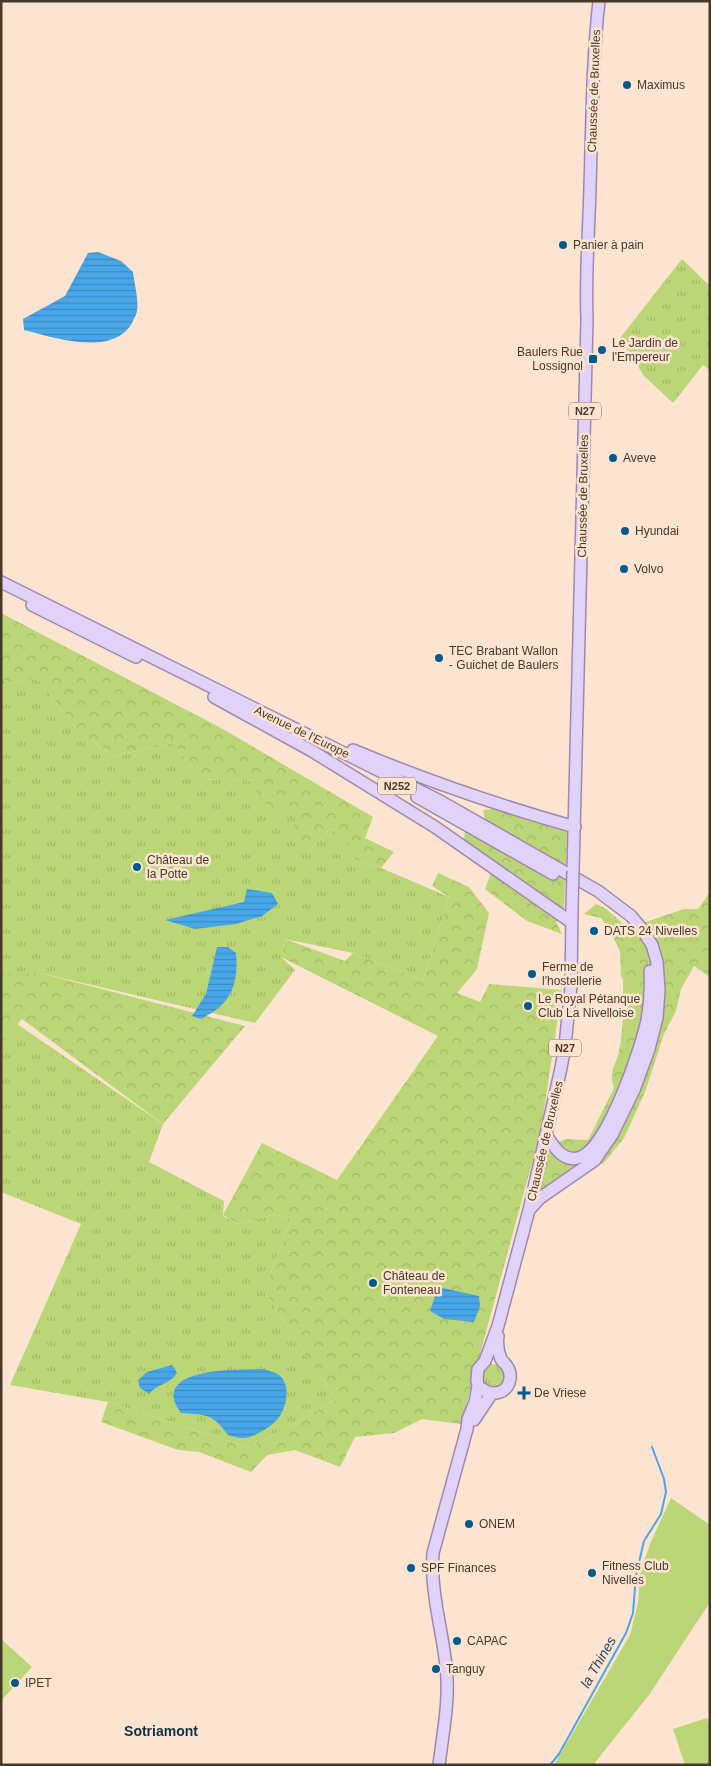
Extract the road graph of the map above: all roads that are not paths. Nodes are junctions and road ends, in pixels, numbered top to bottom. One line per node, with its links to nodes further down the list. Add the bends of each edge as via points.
1 (599, 1): 6 (main road, Chaussée de Bruxelles / N27, via 592,74)
2 (1, 582): 5 (main road, Avenue de l'Europe / N252)
3 (1, 590): 4 (main road, Avenue de l'Europe / N252)
4 (198, 687): 7 (main road, Avenue de l'Europe / N252, via 400,787); 8 (main road, via 312,751 402,807)
5 (263, 713): 6 (main road, via 405,772); 7 (main road, Avenue de l'Europe / N252, via 440,801)
6 (575, 827): 8 (main road, Chaussée de Bruxelles / N27, bridge)
7 (594, 892): 9 (main road, via 625,920 640,938 646,952 651,993 647,1021 623,1092 591,1151 580,1158 568,1158 558,1152); 10 (main road, via 631,916 652,945 658,971 657,1018 634,1090 612,1135 595,1160 540,1198)
8 (571, 922): 9 (main road, Chaussée de Bruxelles / N27, via 571,986 566,1046)
9 (546, 1135): 10 (main road, Chaussée de Bruxelles / N27)
10 (529, 1210): 11 (main road, Chaussée de Bruxelles / N27)
11 (498, 1326): 12 (main road, N27); 13 (main road, N27, via 498,1350)
12 (485, 1361): 13 (main road); 14 (main road, N27, via 478,1369)
13 (502, 1361): 15 (main road, N27, via 510,1374 510,1381 504,1389)
14 (478, 1386): 15 (main road); 16 (main road, N27)
15 (492, 1393): 16 (main road, N27)
16 (467, 1430): 17 (main road, N27, via 433,1552 434,1588 447,1683 447,1706)
17 (438, 1765)

